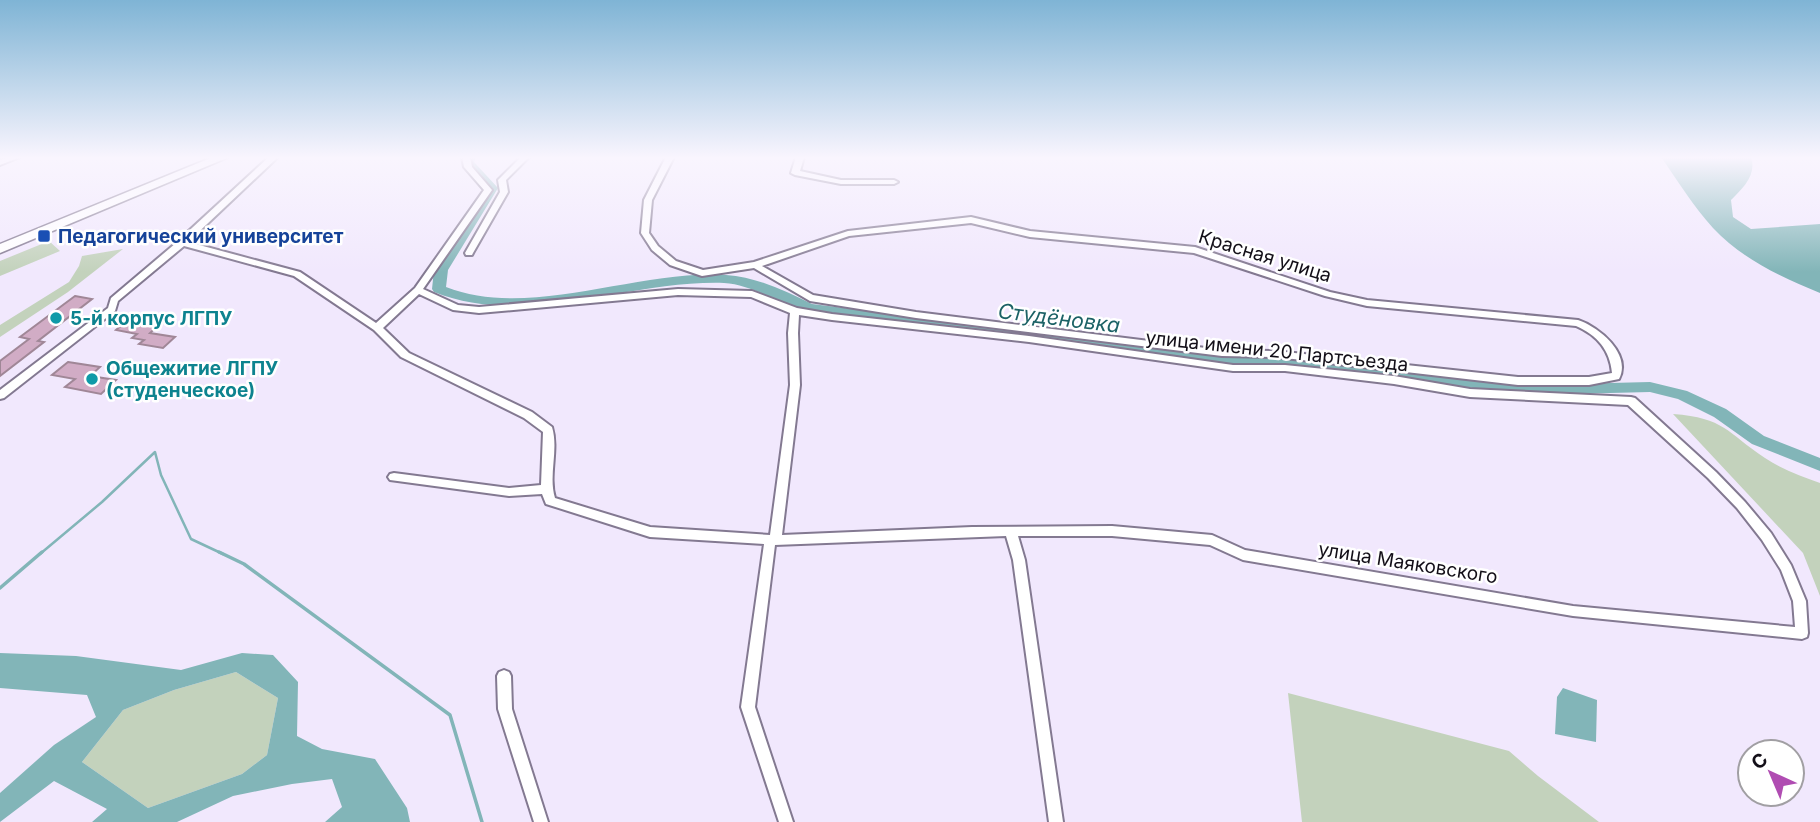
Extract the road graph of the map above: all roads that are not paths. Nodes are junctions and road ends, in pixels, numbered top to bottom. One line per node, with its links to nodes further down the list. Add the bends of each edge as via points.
1 (114, 195): 7 (main road)
2 (130, 195): 9 (main road)
3 (232, 195): 8 (street)
4 (484, 195): 12 (street)
5 (502, 195): 10 (street)
6 (653, 195): 11 (street, Красная улица, via 645,233 673,263 702,273)
7 (0, 242)
8 (180, 242): 14 (street, via 298,274); 16 (street, via 114,300 111,309)
9 (0, 249)
10 (469, 253)
11 (755, 265): 15 (street, Красная улица, via 848,234 971,220 1030,234 1195,250 1367,303 1578,323); 15 (street, улица имени 20 Партсъезда, via 810,298 916,315 1222,353 1276,354 1518,381 1615,377 1615,359)
12 (418, 290): 13 (street, улица имени 20 Партсъезда, via 456,308 479,310 678,292 752,294); 14 (street)
13 (795, 311): 20 (street, via 794,385); 21 (street, улица имени 20 Партсъезда, via 1233,368 1394,380 1471,393 1631,401 1736,497 1784,561 1804,617)
14 (377, 328): 18 (street, via 405,355 528,415 548,430 551,449)
15 (1598, 334)
16 (0, 396)
17 (394, 477): 18 (street, via 509,492)
18 (545, 489): 20 (street, улица Маяковского, via 550,501 650,532)
19 (1011, 532): 20 (street, улица Маяковского); 21 (street, улица Маяковского, via 1112,531 1212,540 1243,555 1573,611); 25 (street, via 1019,560)
20 (773, 540): 24 (street, via 748,707)
21 (1802, 633)
22 (504, 676): 23 (street, via 505,709)
23 (541, 822)
24 (786, 822)
25 (1056, 822)

